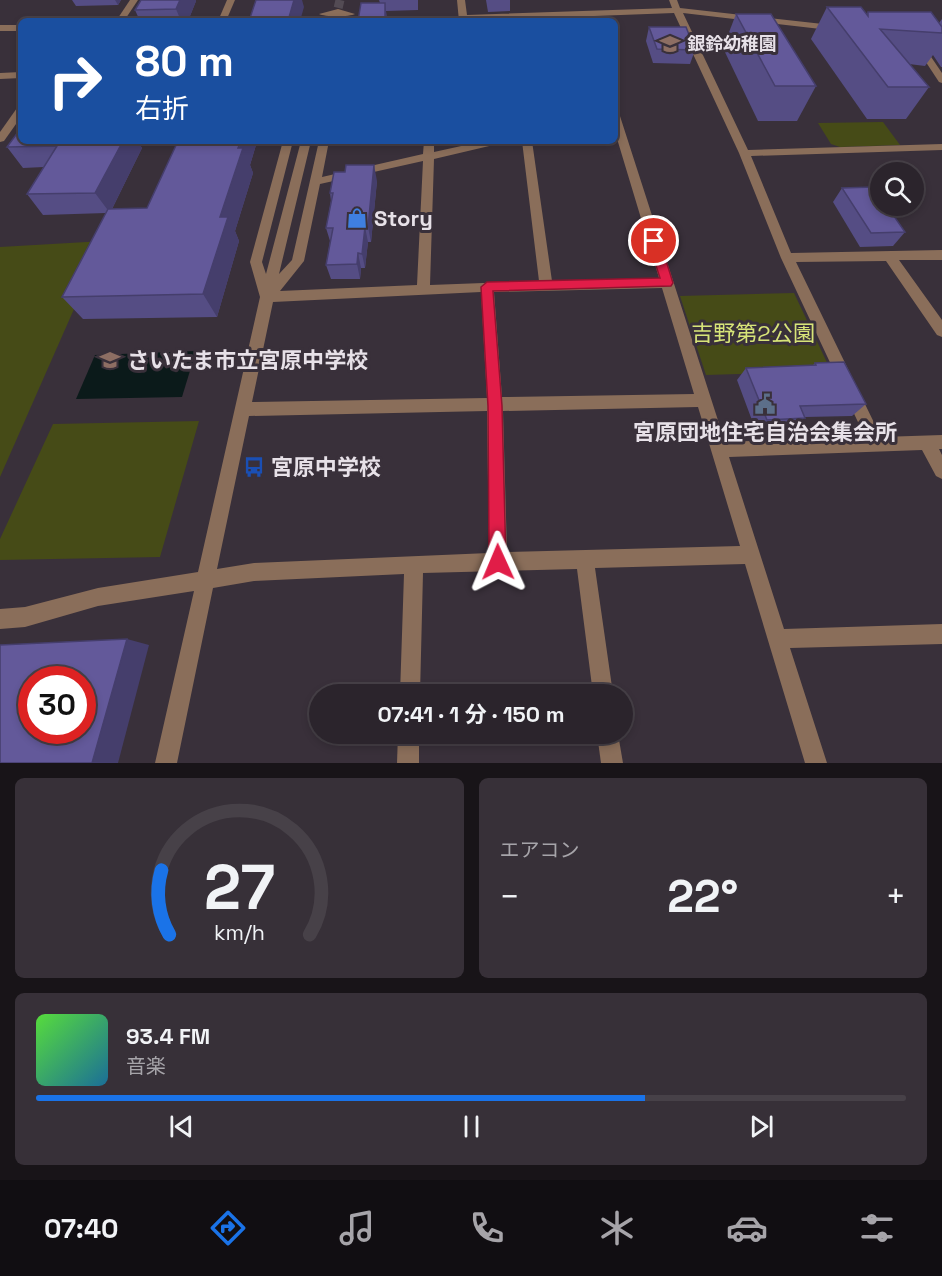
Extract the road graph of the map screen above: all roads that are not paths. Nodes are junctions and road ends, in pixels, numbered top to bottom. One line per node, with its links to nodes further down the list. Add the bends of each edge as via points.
1 (134, 0): 7 (street)
2 (231, 0): 8 (street)
3 (461, 0): 9 (street)
4 (675, 5): 10 (street); 13 (street); 28 (street)
5 (323, 14): 6 (street)
6 (351, 14)
7 (122, 18)
8 (223, 18)
9 (463, 18)
10 (478, 18)
11 (0, 28): 12 (street)
12 (18, 28)
13 (854, 30)
14 (932, 38): 17 (street, via 913,36)
15 (18, 75): 16 (street)
16 (0, 76)
17 (942, 80)
18 (18, 114): 20 (street)
19 (618, 125): 34 (street)
20 (0, 139)
21 (287, 144): 38 (street, via 256,262)
22 (305, 144): 38 (street)
23 (323, 144): 30 (street)
24 (429, 144): 29 (street)
25 (486, 144): 29 (street)
26 (527, 144): 35 (street)
27 (942, 147): 28 (street)
28 (744, 153): 33 (street)
29 (428, 158): 30 (street); 37 (street)
30 (315, 182): 38 (street, via 298,261)
31 (942, 255): 32 (street)
32 (890, 257): 33 (street); 39 (street)
33 (787, 258): 44 (street)
34 (667, 283): 35 (street); 40 (street)
35 (546, 285): 36 (street)
36 (487, 287): 37 (street); 41 (street)
37 (423, 291): 38 (street)
38 (267, 297): 42 (street)
39 (942, 331)
40 (703, 400): 41 (street); 45 (street)
41 (495, 406): 42 (street); 49 (street)
42 (242, 409): 51 (street)
43 (934, 442): 44 (street); 46 (street)
44 (876, 444): 45 (street)
45 (719, 450): 47 (street)
46 (942, 471)
47 (751, 555): 48 (street); 54 (street)
48 (585, 559): 49 (street); 56 (street)
49 (498, 562): 50 (street)
50 (414, 564): 51 (street, via 254,572); 55 (street)
51 (204, 581): 52 (street, via 98,597); 59 (street)
52 (0, 619)
53 (942, 633): 54 (street)
54 (776, 639): 62 (street)
55 (410, 684)
56 (602, 684)
57 (409, 744): 60 (street)
58 (609, 744): 61 (street)
59 (166, 763)
60 (408, 763)
61 (612, 763)
62 (816, 763)

